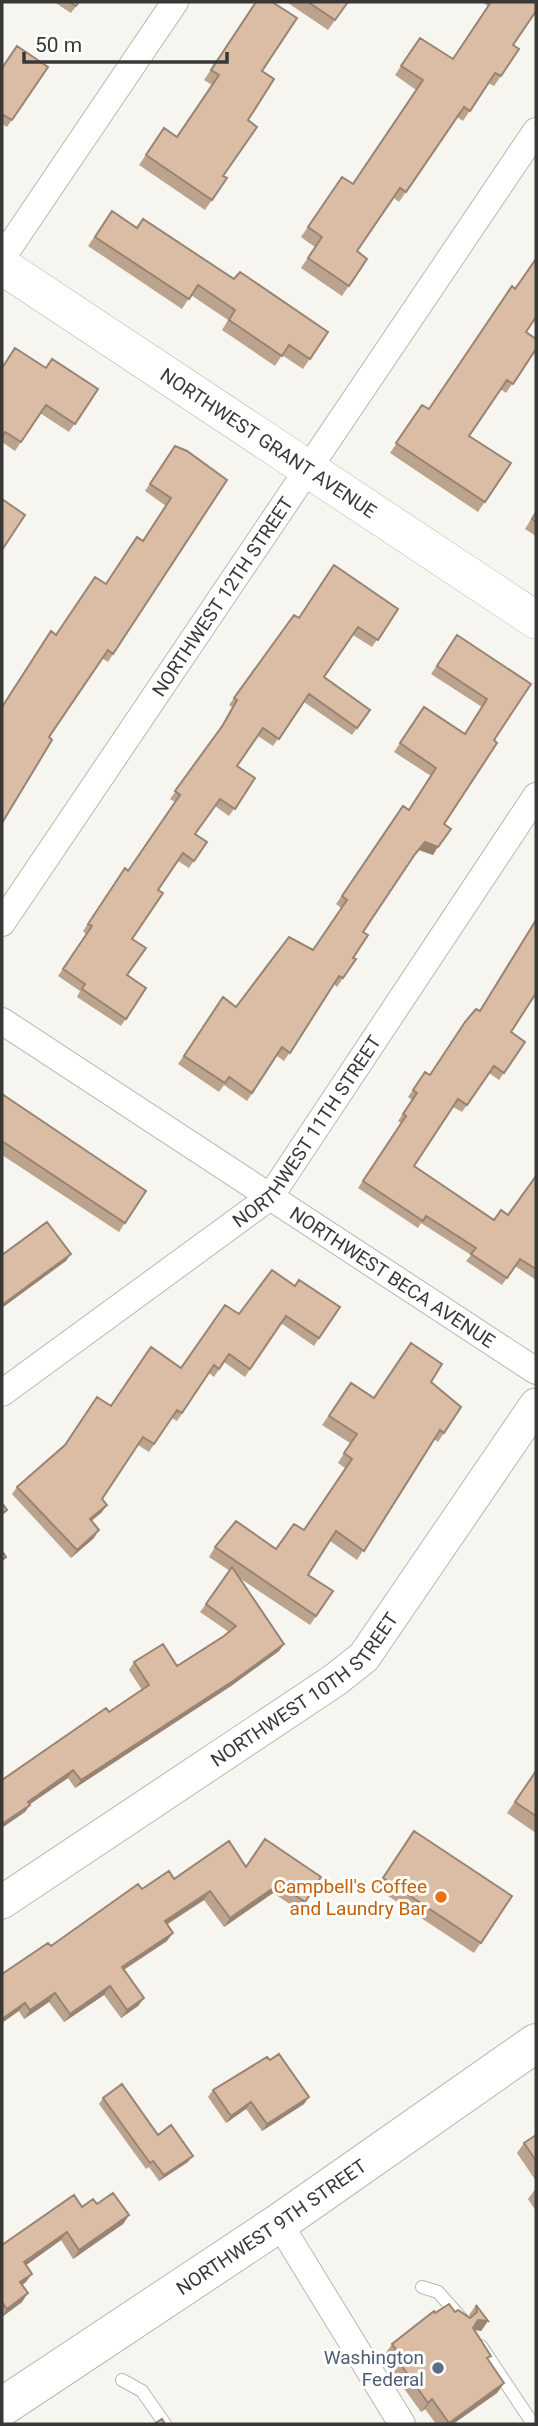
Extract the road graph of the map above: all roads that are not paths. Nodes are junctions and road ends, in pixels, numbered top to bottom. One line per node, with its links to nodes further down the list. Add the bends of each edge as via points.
1 (175, 2): 3 (street)
2 (536, 131): 5 (street, NORTHWEST 12TH STREET)
3 (2, 258)
4 (2, 266): 5 (main road, NORTHWEST GRANT AVENUE)
5 (308, 470): 6 (main road, NORTHWEST GRANT AVENUE); 8 (street, NORTHWEST 12TH STREET)
6 (536, 620)
7 (536, 796): 10 (street, NORTHWEST 11TH STREET)
8 (2, 923)
9 (2, 1021): 10 (street, NORTHWEST BECA AVENUE)
10 (270, 1197): 11 (street, NORTHWEST BECA AVENUE); 12 (street, NORTHWEST 11TH STREET)
11 (536, 1371)
12 (2, 1393)
13 (536, 1405): 14 (street, NORTHWEST 10TH STREET, via 365,1657)
14 (2, 1902)
15 (536, 2043): 16 (main road, NORTHWEST 9TH STREET)
16 (279, 2223): 21 (main road, NORTHWEST 9TH STREET); 23 (street)
17 (422, 2287): 18 (lane, via 438,2292)
18 (462, 2319)
19 (475, 2337): 24 (lane)
20 (122, 2380): 22 (lane, via 142,2391)
21 (2, 2407)
22 (165, 2424)
23 (402, 2424)
24 (533, 2424)

